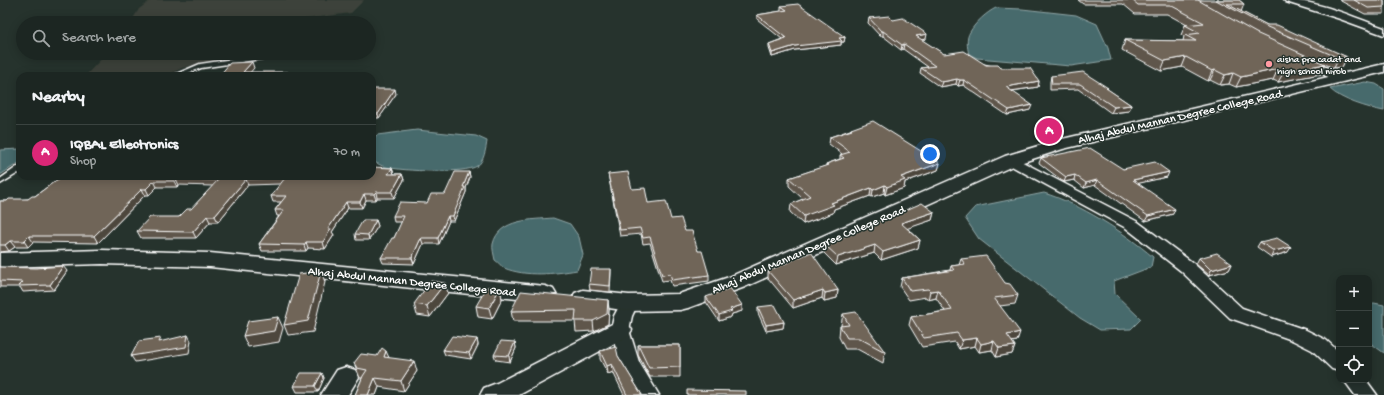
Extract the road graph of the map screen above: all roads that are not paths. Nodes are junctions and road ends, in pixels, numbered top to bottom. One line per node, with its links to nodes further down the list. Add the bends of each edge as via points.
1 (1289, 0): 2 (street)
2 (1384, 32)
3 (1290, 55): 7 (street)
4 (240, 60): 6 (lane, via 200,66)
5 (1384, 68): 7 (street, Alhaj Abdul Mannan Degree College Road)
6 (185, 72)
7 (1341, 78): 8 (street, Alhaj Abdul Mannan Degree College Road, via 1058,145)
8 (1011, 160): 12 (street, Alhaj Abdul Mannan Degree College Road, via 737,282 680,302); 14 (street, via 1132,225 1187,267 1236,313 1299,335 1319,345)
9 (16, 172): 10 (lane)
10 (0, 182)
11 (0, 260): 12 (street, Alhaj Abdul Mannan Degree College Road, via 102,257 210,260)
12 (629, 303): 13 (street)
13 (620, 330): 16 (street); 17 (street, via 630,363)
14 (1336, 361)
15 (1357, 383): 18 (street)
16 (493, 395)
17 (649, 395)
18 (1367, 395)

